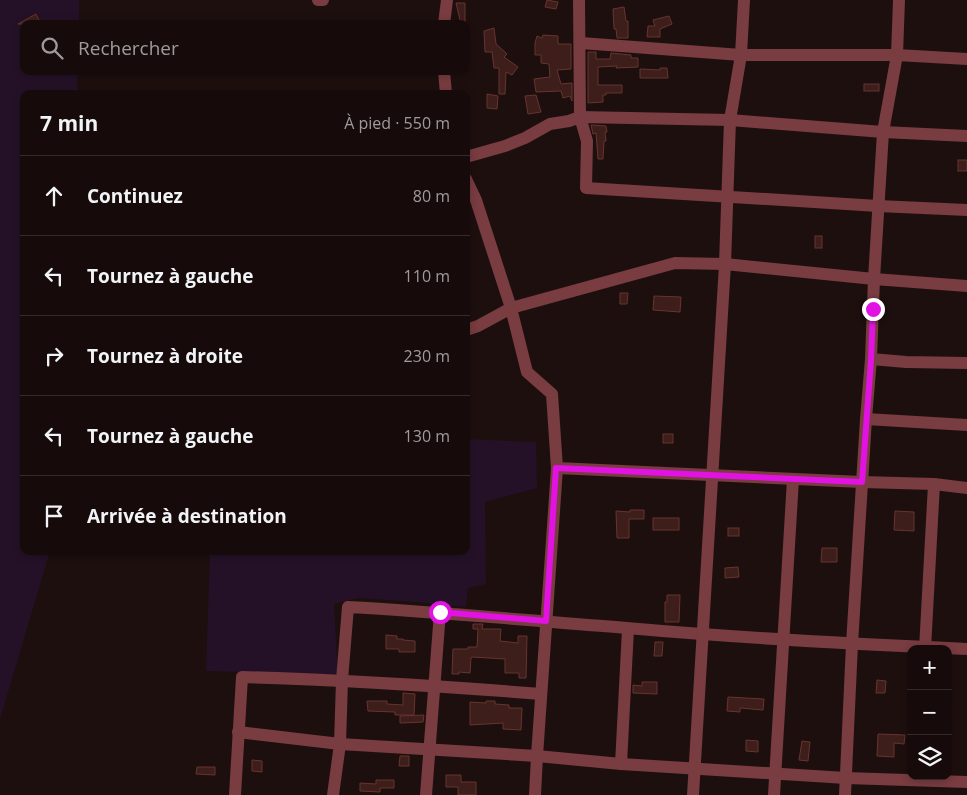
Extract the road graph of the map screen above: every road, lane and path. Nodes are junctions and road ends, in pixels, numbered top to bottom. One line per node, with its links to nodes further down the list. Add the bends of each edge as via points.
1 (318, 0): 2 (street)
2 (323, 0)
3 (447, 0): 7 (street)
4 (580, 0): 8 (street)
5 (744, 0): 9 (street)
6 (899, 0): 10 (street)
7 (444, 20)
8 (580, 43): 9 (street); 14 (street)
9 (742, 55): 10 (street); 15 (street)
10 (897, 55): 11 (street); 16 (street)
11 (967, 59)
12 (444, 75): 13 (street)
13 (446, 90)
14 (580, 117): 15 (street); 18 (street, via 550,124 505,146); 20 (street, via 587,141 586,188)
15 (730, 120): 16 (street); 20 (street)
16 (883, 132): 17 (street); 21 (street)
17 (967, 136)
18 (470, 156)
19 (470, 187): 26 (street)
20 (728, 197): 21 (street); 23 (street)
21 (878, 206): 22 (street); 24 (street)
22 (967, 210)
23 (725, 264): 24 (street); 26 (street, via 674,263); 33 (street)
24 (874, 279): 25 (street); 28 (street)
25 (967, 286)
26 (511, 308): 27 (street); 32 (street, via 527,372 552,394)
27 (470, 329)
28 (871, 360): 29 (street); 30 (street)
29 (967, 363)
30 (866, 419): 31 (street); 35 (street)
31 (967, 425)
32 (556, 468): 33 (street); 39 (street)
33 (712, 475): 34 (street); 41 (street)
34 (793, 479): 35 (street); 42 (street)
35 (862, 482): 36 (street); 43 (street)
36 (934, 484): 37 (street); 44 (street)
37 (967, 488)
38 (440, 612): 39 (street); 48 (street, via 348,607); 49 (street)
39 (546, 621): 40 (street); 50 (street)
40 (628, 628): 41 (street); 55 (street)
41 (702, 634): 42 (street); 56 (street)
42 (783, 639): 43 (street); 57 (street)
43 (852, 644): 45 (street); 58 (street)
44 (925, 645)
45 (907, 647)
46 (952, 649): 47 (street)
47 (967, 649)
48 (342, 680): 49 (street); 51 (street, via 242,677); 52 (street)
49 (434, 685): 50 (street); 53 (street)
50 (541, 694): 54 (street)
51 (238, 732): 52 (street); 62 (street)
52 (340, 744): 53 (street); 63 (street)
53 (430, 749): 54 (street); 64 (street)
54 (536, 756): 55 (street); 65 (street)
55 (621, 764): 56 (street)
56 (694, 769): 57 (street); 66 (street)
57 (775, 774): 58 (street); 67 (street)
58 (846, 778): 59 (street); 68 (street)
59 (907, 778)
60 (942, 780): 61 (street)
61 (967, 782)
62 (235, 795)
63 (333, 795)
64 (426, 795)
65 (535, 795)
66 (693, 795)
67 (774, 795)
68 (845, 795)

